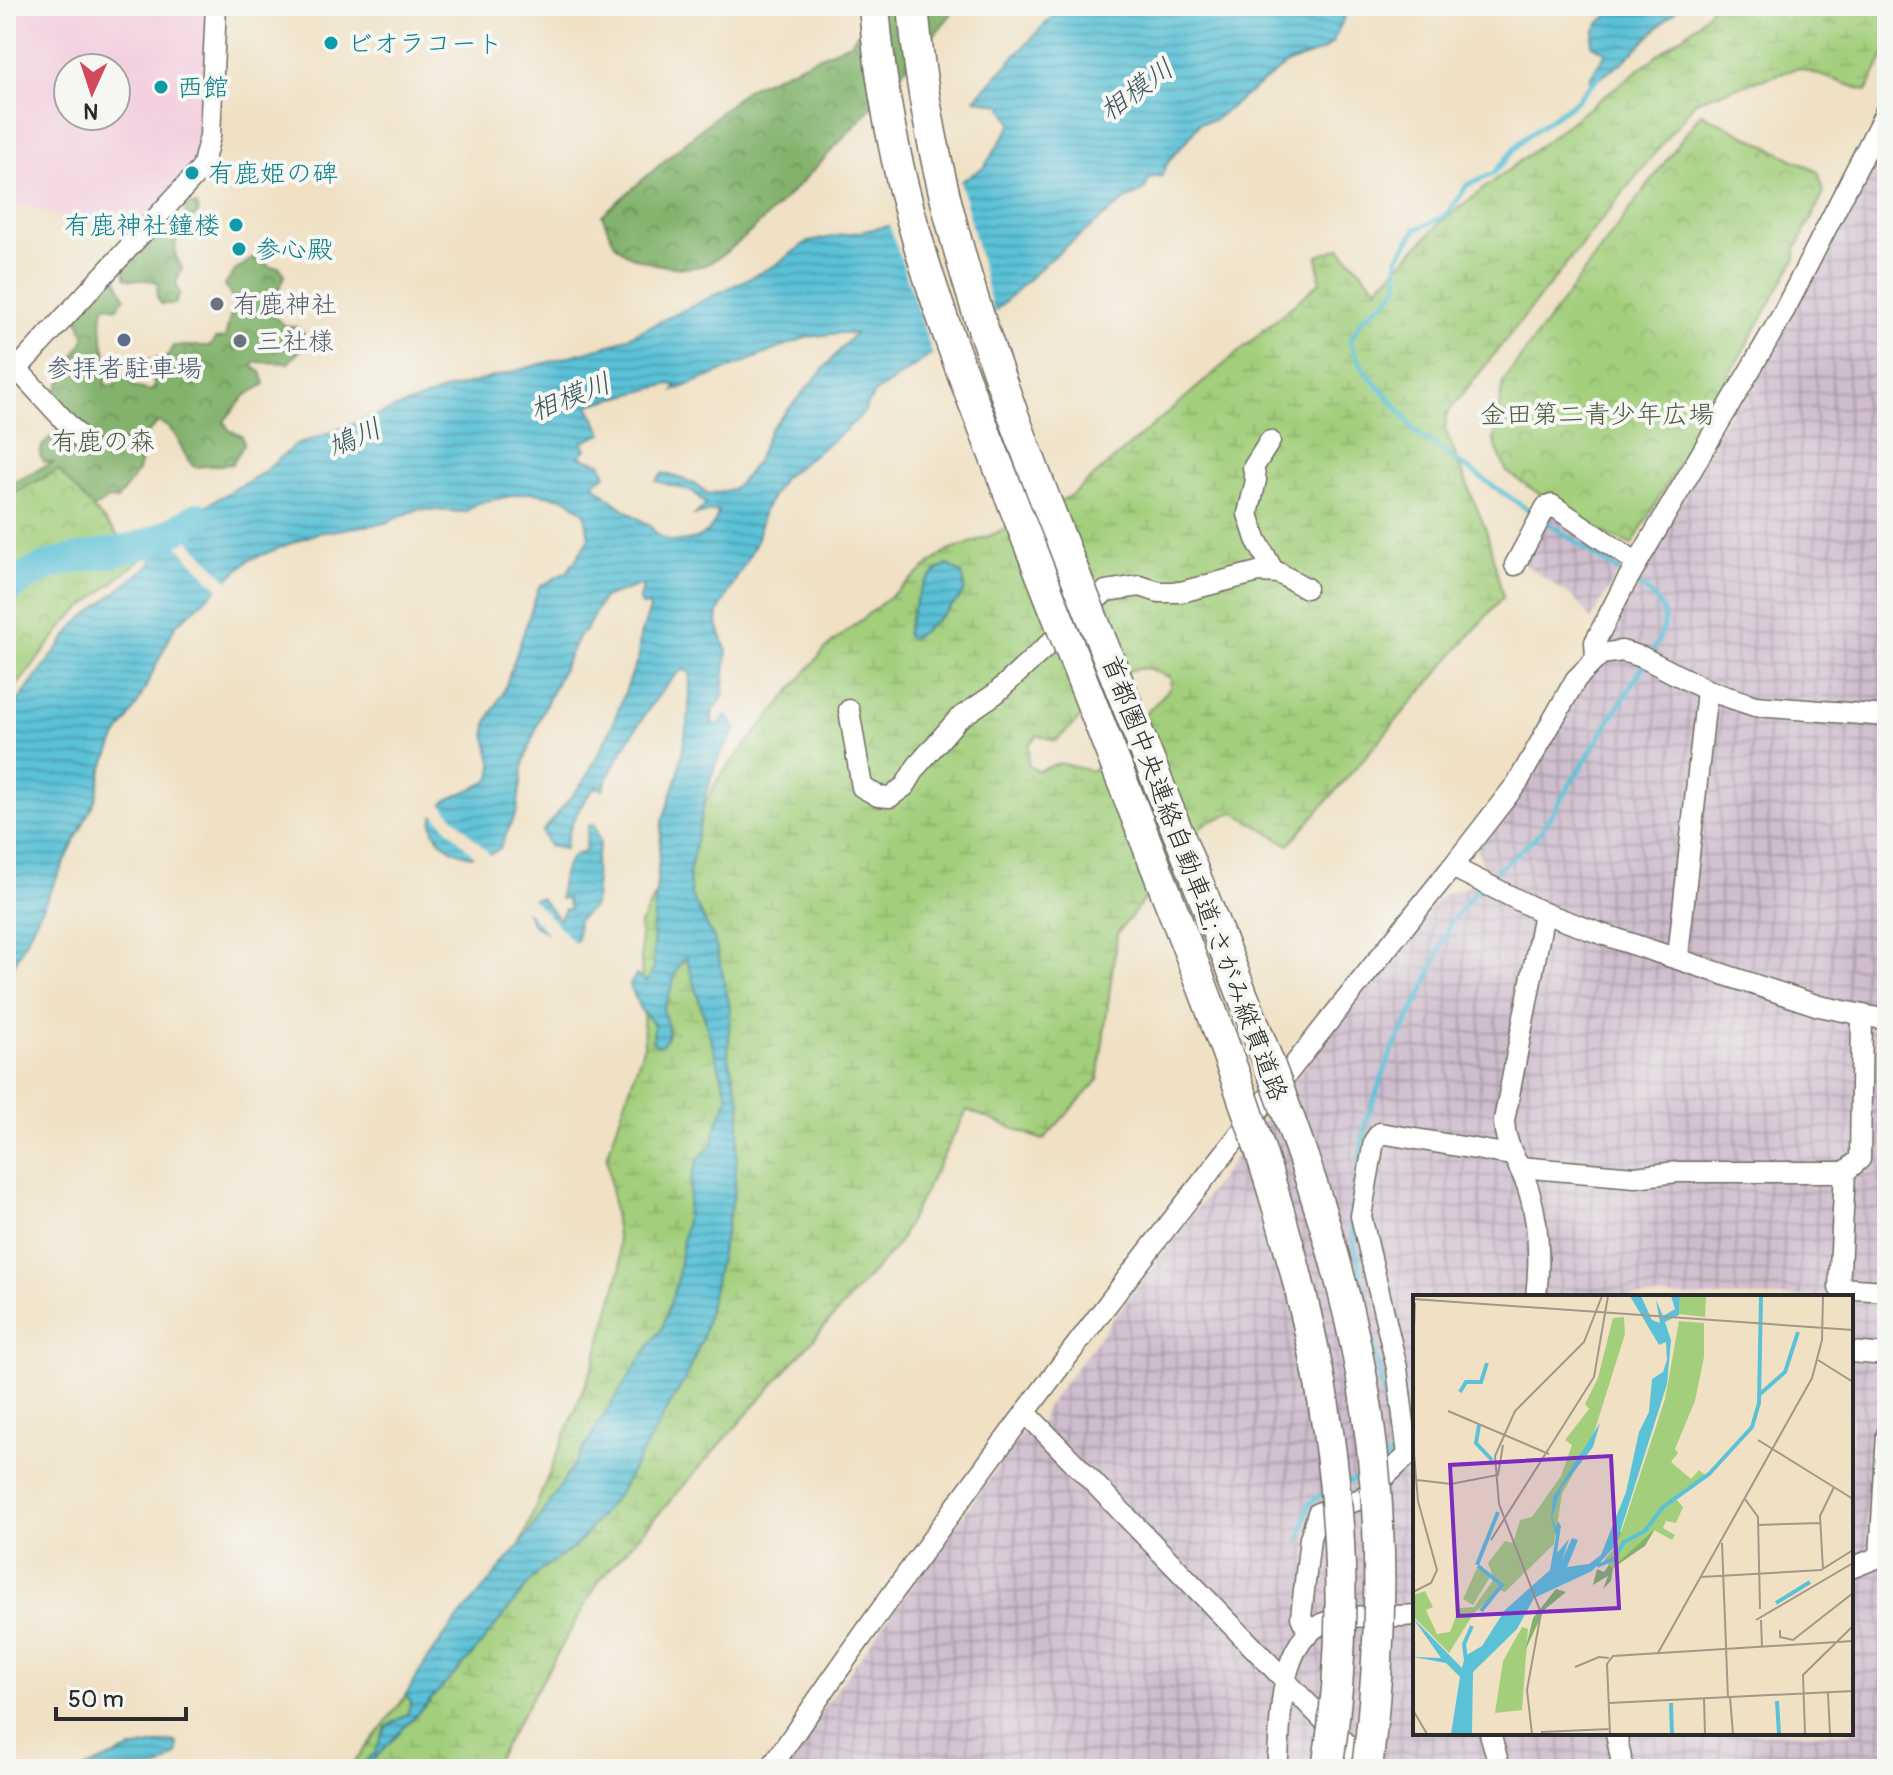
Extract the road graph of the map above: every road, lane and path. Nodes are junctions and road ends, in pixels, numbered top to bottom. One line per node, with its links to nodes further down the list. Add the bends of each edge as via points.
1 (216, 6): 5 (street, via 210,136 202,168)
2 (874, 6): 39 (highway, 首都圏中央連絡自動車道;さがみ縦貫道路, bridge, via 893,153 931,292 1224,1037 1286,1227 1322,1383 1339,1531 1338,1686)
3 (913, 6): 40 (highway, 首都圏中央連絡自動車道;さがみ縦貫道路, bridge, via 939,177 994,365 1260,1039 1322,1214 1343,1292 1361,1374 1379,1525 1381,1608)
4 (1887, 109): 8 (street, via 1781,317)
5 (10, 369): 7 (street)
6 (1270, 441): 10 (street, via 1253,468 1256,480 1248,514 1256,539)
7 (87, 445)
8 (1637, 563): 9 (street, via 1552,505 1546,507); 12 (street, via 1595,642)
9 (1515, 565)
10 (1279, 573): 11 (street); 14 (street, via 1258,572 1181,592 1140,586 1106,591 995,694 958,719 905,786 890,797 862,787)
11 (1306, 588)
12 (1596, 658): 13 (street, via 1622,651); 16 (street, via 1576,679)
13 (1707, 690): 15 (street, via 1755,706); 18 (street)
14 (849, 710)
15 (1887, 716)
16 (1460, 871): 17 (street); 28 (street, via 1217,1160)
17 (1544, 913): 18 (street); 21 (street, via 1504,1121 1505,1142)
18 (1678, 956): 19 (street, via 1819,1006)
19 (1862, 1015): 20 (street); 22 (street, via 1860,1159)
20 (1887, 1020)
21 (1515, 1161): 22 (street, via 1635,1177); 25 (street, via 1529,1192 1539,1266); 33 (street, via 1380,1133 1374,1141 1361,1216 1397,1368 1408,1455 1361,1499 1318,1513 1301,1617)
22 (1845, 1172): 24 (street)
23 (1887, 1291): 24 (street)
24 (1834, 1293)
25 (1536, 1295)
26 (1853, 1352): 27 (street)
27 (1887, 1355)
28 (1027, 1414): 34 (street); 37 (street, via 891,1592)
29 (1887, 1434): 30 (street)
30 (1884, 1555): 31 (street)
31 (1853, 1567)
32 (1413, 1615): 33 (street, via 1328,1621)
33 (1309, 1634): 34 (street, via 1295,1650)
34 (1286, 1684): 38 (street); 40 (street)
35 (1491, 1735): 41 (street)
36 (1616, 1735): 42 (street)
37 (770, 1769)
38 (1277, 1769)
39 (1327, 1769)
40 (1369, 1769)
41 (1500, 1769)
42 (1623, 1769)

